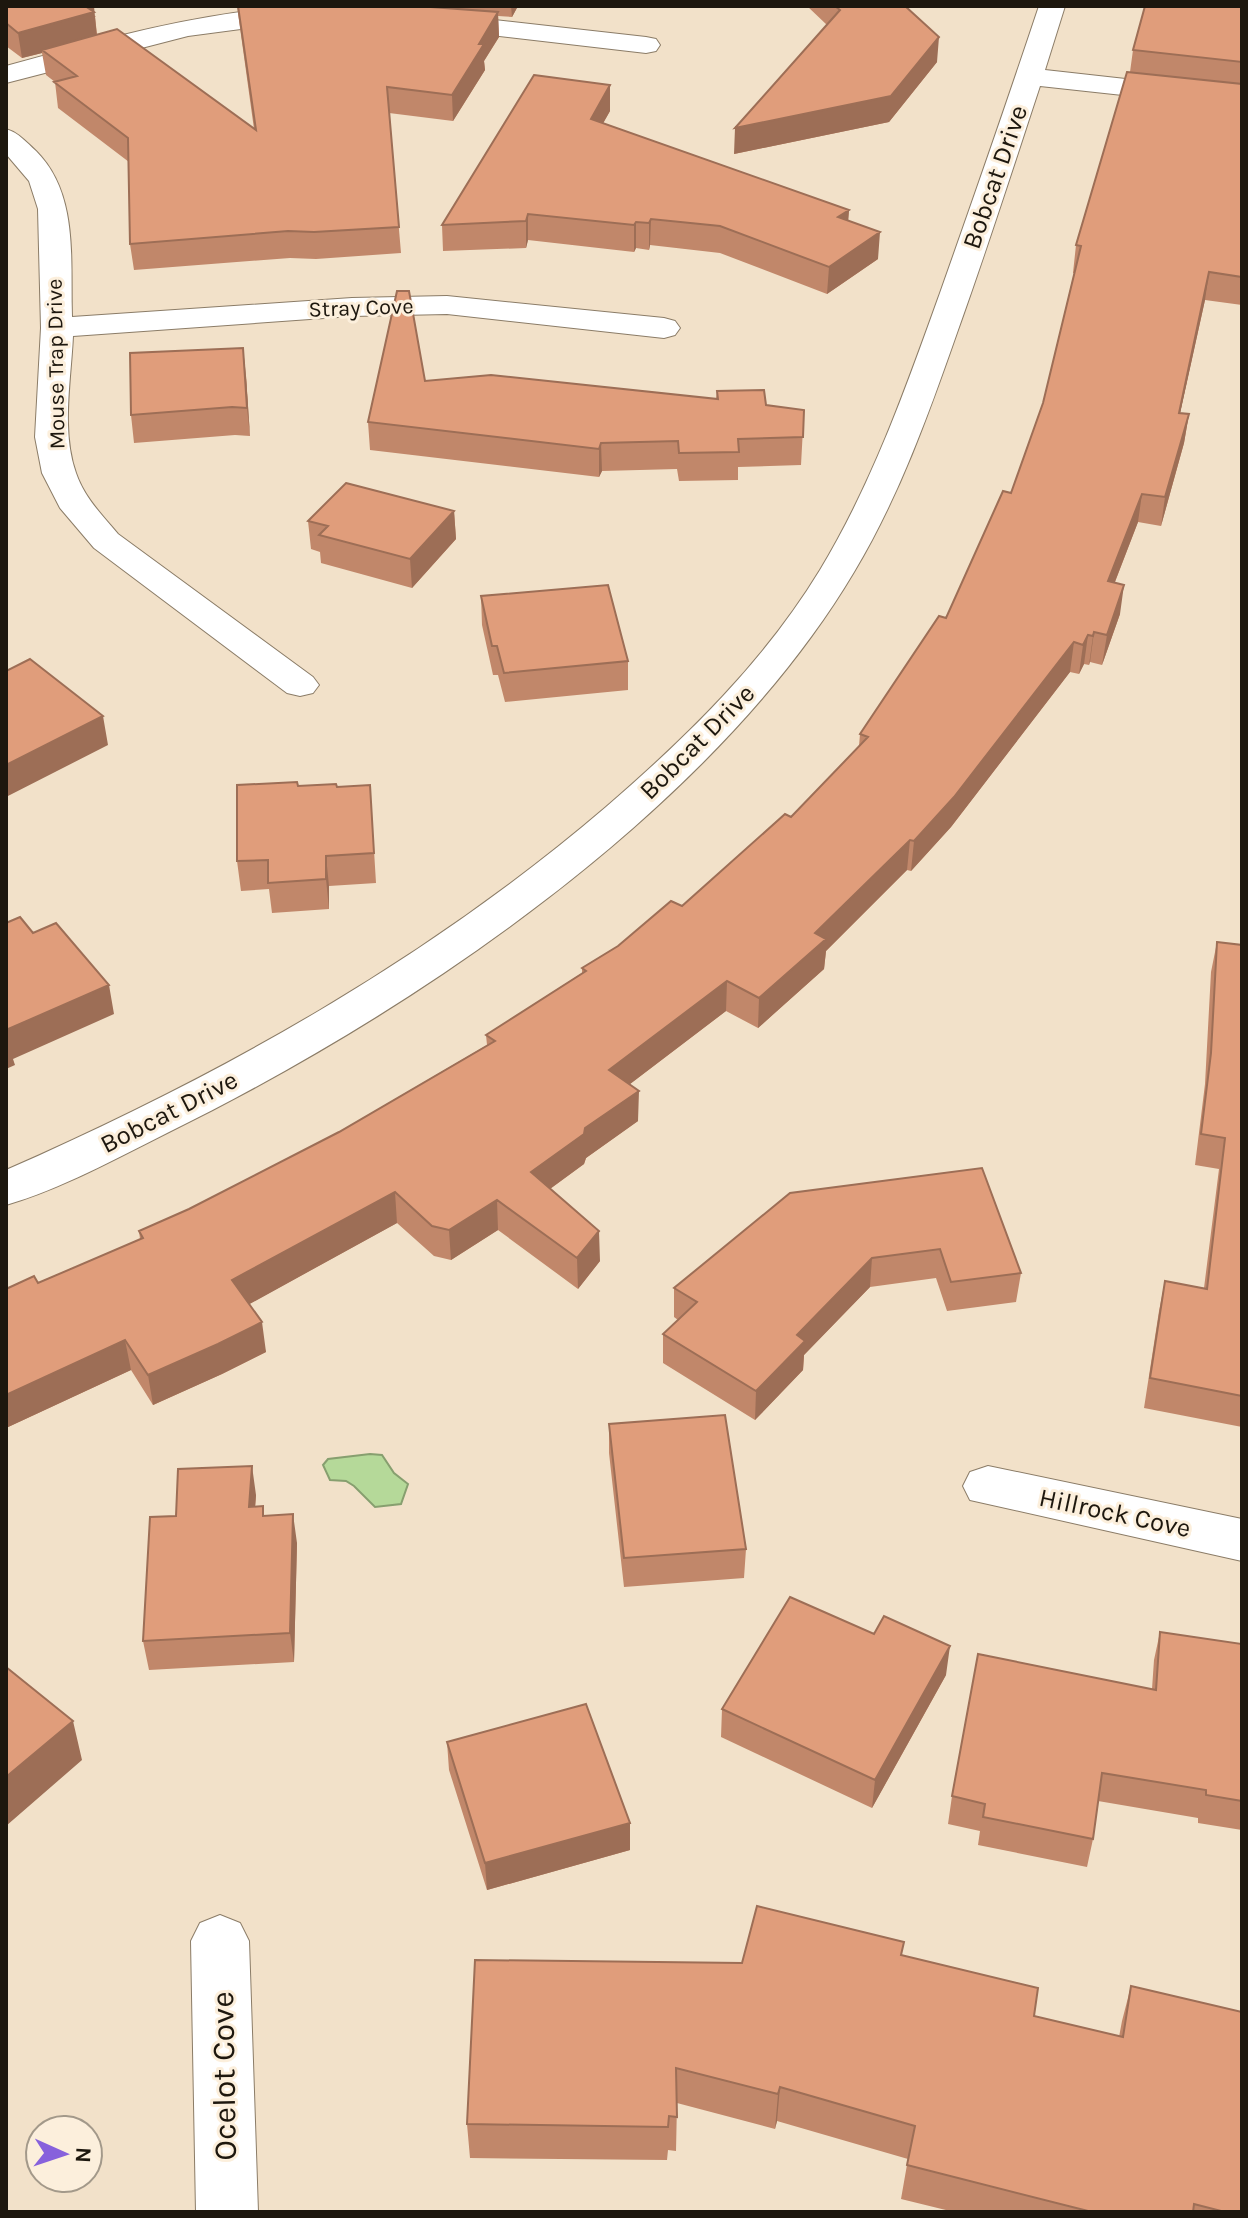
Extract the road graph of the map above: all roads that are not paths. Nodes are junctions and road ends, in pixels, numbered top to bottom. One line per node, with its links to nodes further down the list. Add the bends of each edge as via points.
1 (1052, 6): 6 (street, Bobcat Drive)
2 (322, 13): 5 (street, via 177,29)
3 (415, 19): 4 (street)
4 (646, 45)
5 (6, 75)
6 (1030, 77): 7 (street); 12 (street, Bobcat Drive, via 915,410 855,539 815,607 766,673 704,740 605,831 488,922 359,1008 207,1095)
7 (1242, 100)
8 (6, 138): 9 (street, Mouse Trap Drive, via 36,168 53,209)
9 (57, 328): 10 (street, Stray Cove, via 447,305); 11 (street, Mouse Trap Drive, via 52,437 59,473 77,508 106,541)
10 (664, 328)
11 (300, 685)
12 (6, 1189)
13 (988, 1486): 14 (street, Hillrock Cove)
14 (1242, 1540)
15 (220, 1941): 16 (street, Ocelot Cove)
16 (227, 2212)

